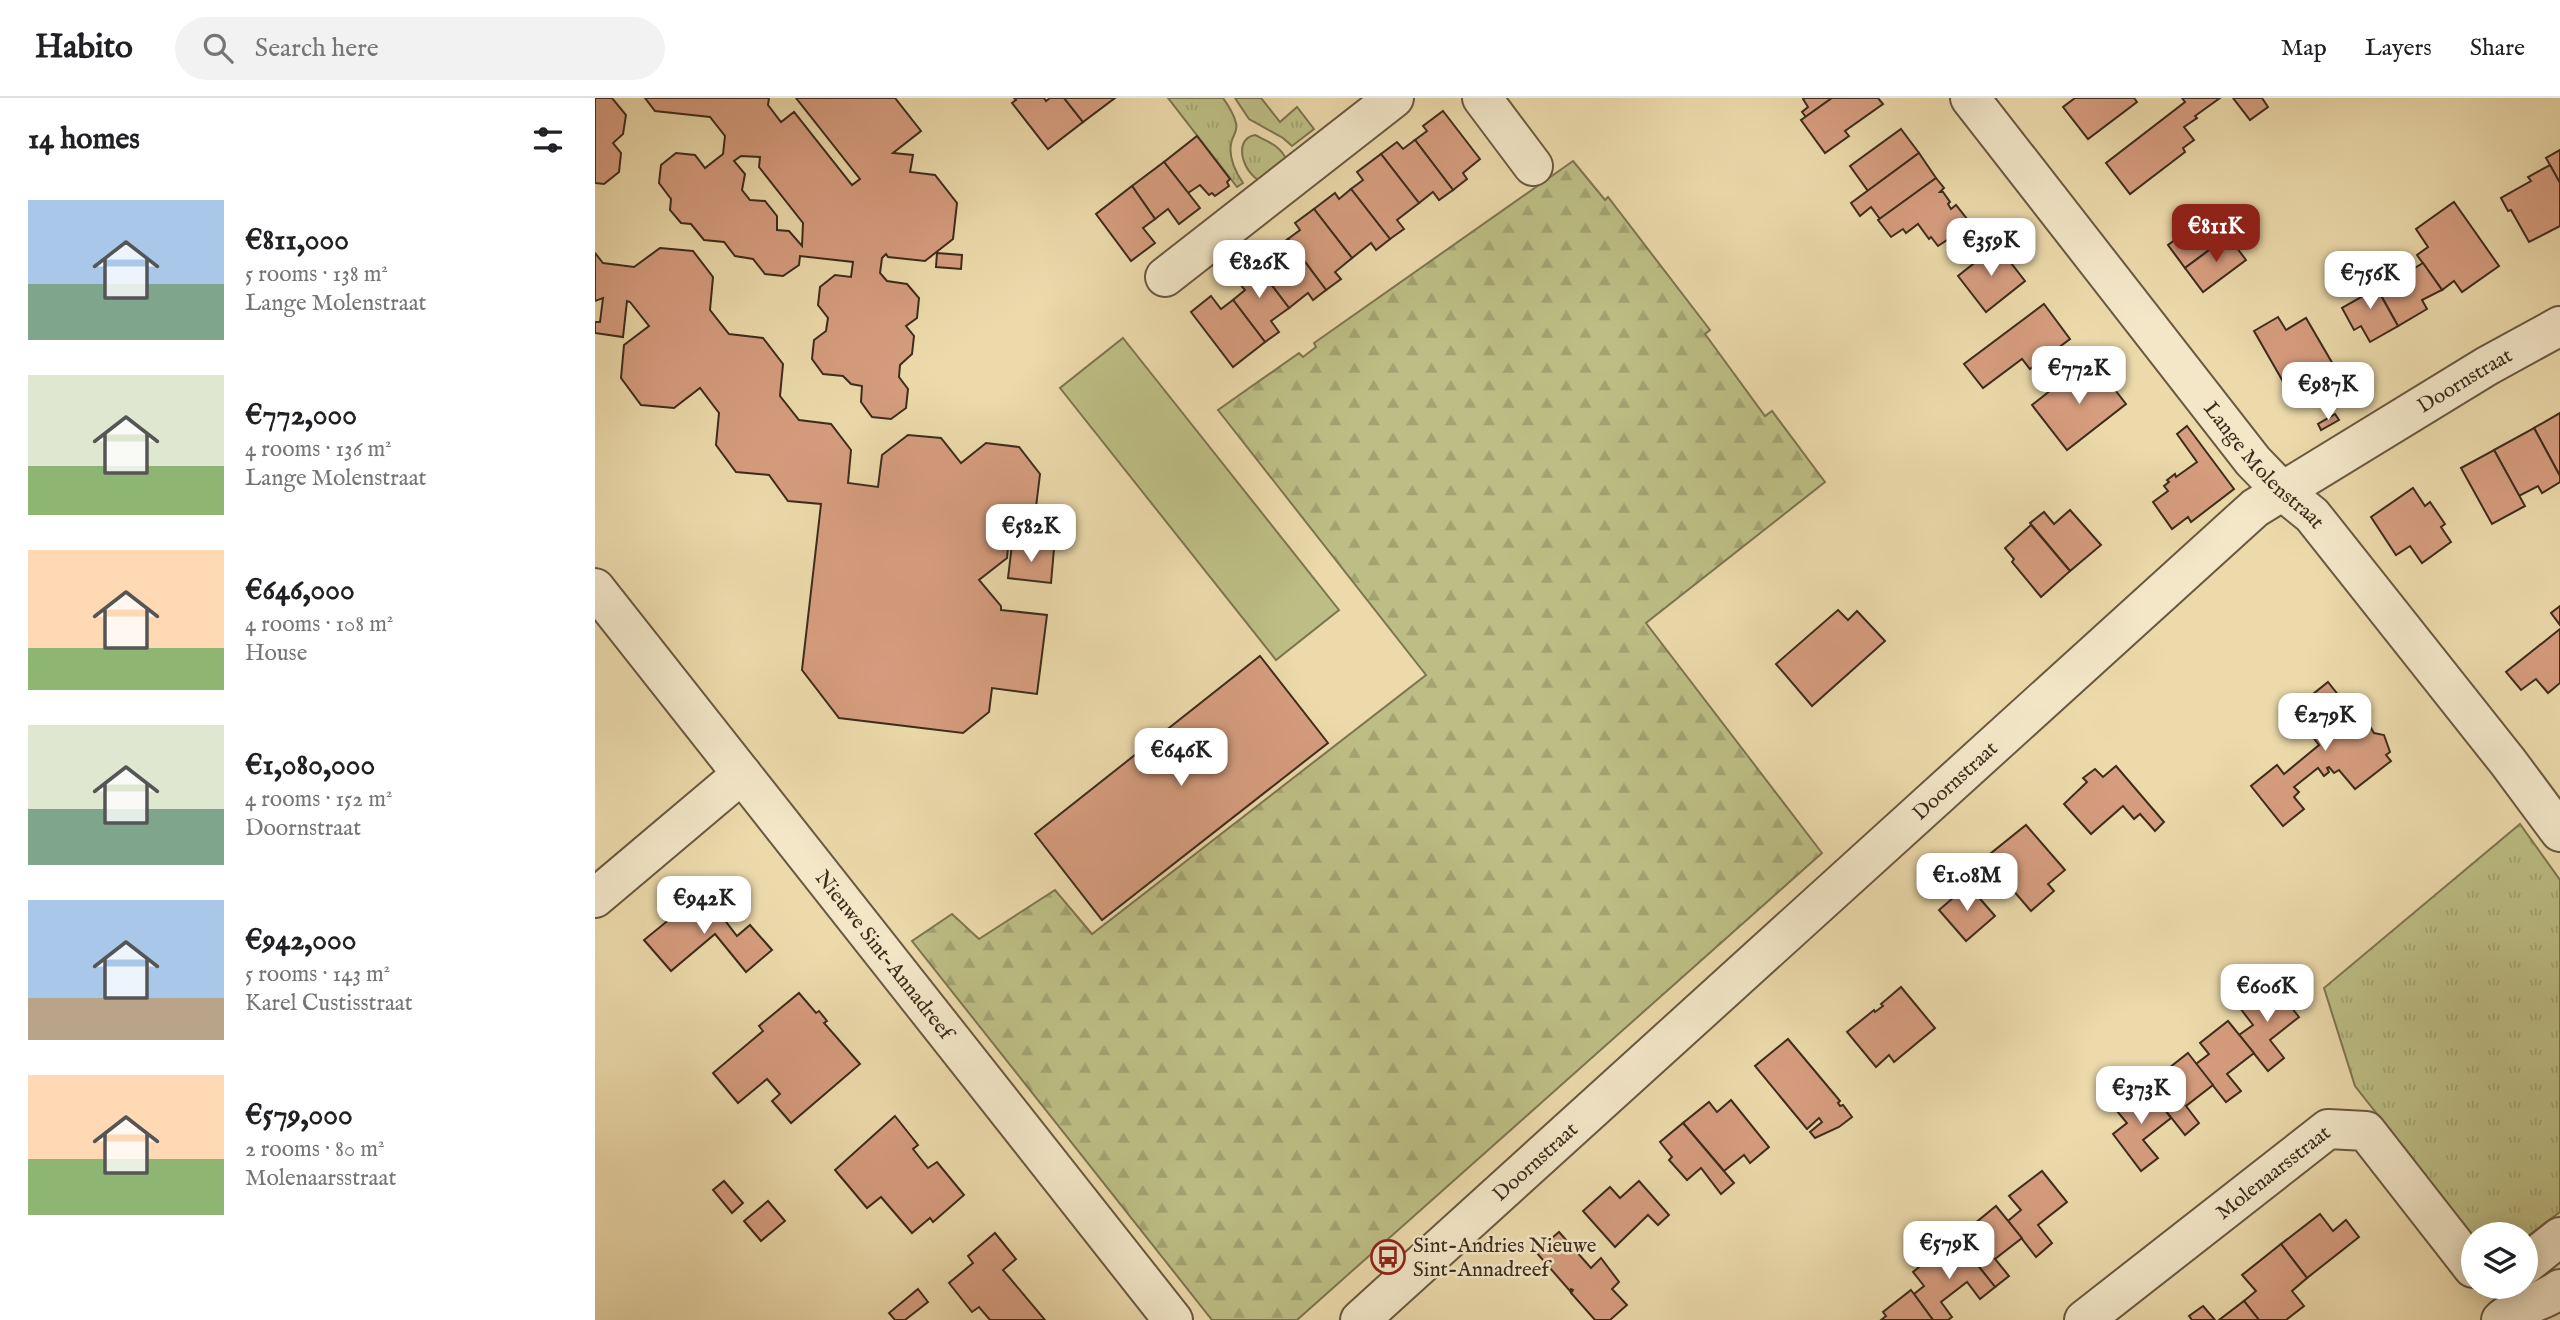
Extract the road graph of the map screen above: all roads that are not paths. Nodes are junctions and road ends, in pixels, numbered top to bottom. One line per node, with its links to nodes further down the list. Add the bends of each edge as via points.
1 (1394, 98): 5 (street)
2 (1482, 98): 4 (street)
3 (1970, 98): 7 (street, Lange Molenstraat, via 2253,461)
4 (1533, 166)
5 (1165, 277)
6 (2560, 326): 7 (street, Doornstraat)
7 (2281, 490): 10 (street, Lange Molenstraat, via 2312,515); 18 (street, Doornstraat, via 2255,508)
8 (595, 588): 9 (street, Nieuwe Sint-Annadreef)
9 (742, 774): 11 (street); 17 (street, Nieuwe Sint-Annadreef)
10 (2560, 832)
11 (595, 898)
12 (2560, 1237): 14 (street)
13 (2461, 1253): 19 (street, Molenaarsstraat, via 2366,1132 2328,1129)
14 (2538, 1255)
15 (2560, 1289): 16 (street, via 2553,1295)
16 (2504, 1301)
17 (1173, 1320)
18 (1360, 1320)
19 (2084, 1320)

